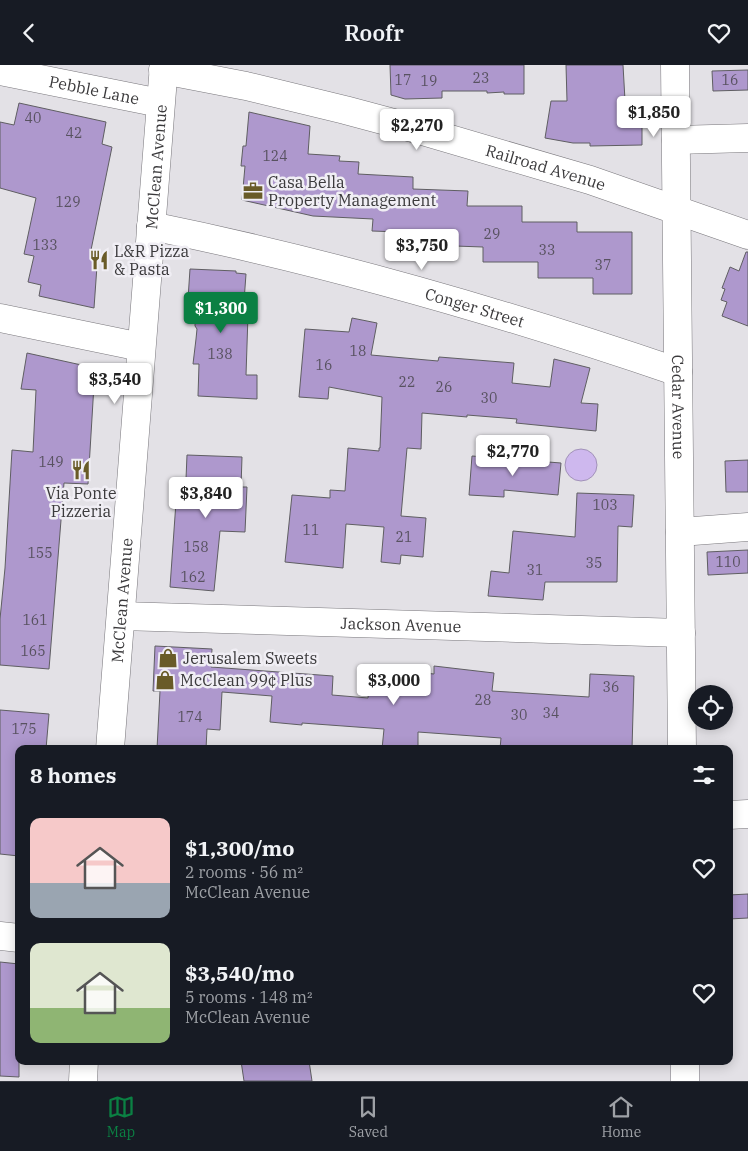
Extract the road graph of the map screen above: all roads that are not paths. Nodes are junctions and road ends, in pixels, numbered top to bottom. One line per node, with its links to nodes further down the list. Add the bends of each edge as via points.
1 (675, 65): 6 (street, Cedar Avenue)
2 (164, 67): 4 (street, McClean Avenue); 7 (street, Railroad Avenue, via 407,127 590,180)
3 (0, 71): 4 (street, Pebble Lane)
4 (160, 103): 8 (street, McClean Avenue)
5 (748, 138): 6 (street)
6 (676, 140): 7 (street, Cedar Avenue)
7 (676, 211): 9 (street, Railroad Avenue); 12 (street, Cedar Avenue)
8 (151, 226): 11 (street, McClean Avenue); 12 (street, Conger Street, via 318,263 502,316)
9 (748, 235)
10 (0, 317): 11 (street)
11 (140, 347): 15 (street, McClean Avenue)
12 (678, 372): 14 (street, Cedar Avenue)
13 (748, 527): 14 (street)
14 (680, 532): 16 (street, Cedar Avenue)
15 (121, 615): 16 (street, Jackson Avenue); 17 (street, McClean Avenue)
16 (681, 633): 18 (street, Cedar Avenue)
17 (110, 745)
18 (682, 745)
19 (748, 814): 20 (street)
20 (733, 815)
21 (0, 936): 22 (street)
22 (15, 938)
23 (84, 1065): 25 (street)
24 (685, 1065): 26 (street)
25 (83, 1081)
26 (685, 1081)

